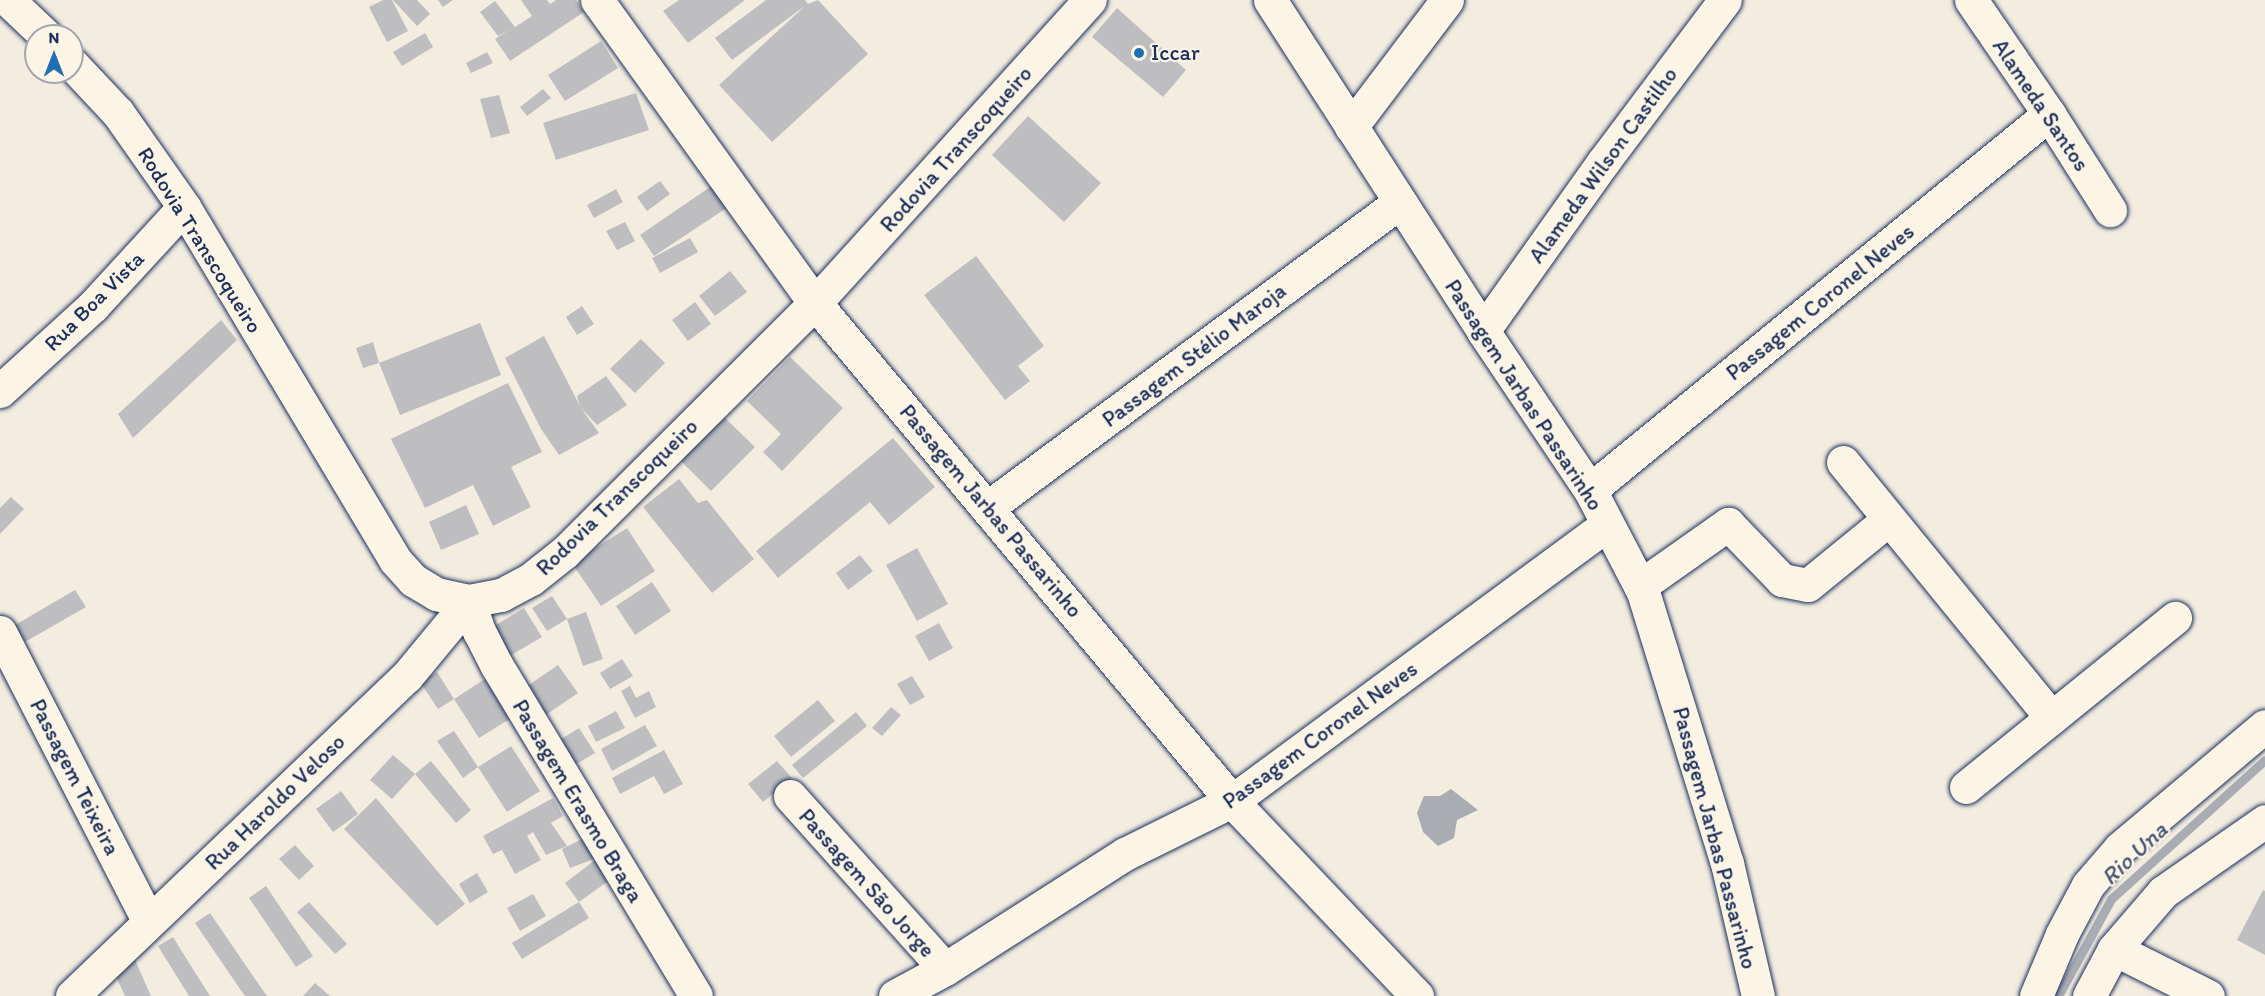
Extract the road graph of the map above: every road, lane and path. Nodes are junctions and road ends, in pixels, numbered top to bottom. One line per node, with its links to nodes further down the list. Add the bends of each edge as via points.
1 (8, 0): 8 (street)
2 (597, 0): 15 (street, Passagem Jarbas Passarinho)
3 (1090, 0): 15 (street, Rodovia Transcoqueiro)
4 (1270, 0): 11 (street, Passagem Jarbas Passarinho)
5 (1448, 0): 11 (street)
6 (1725, 0): 16 (street, Alameda Wilson Castilho)
7 (1971, 0): 10 (street, Alameda Santos)
8 (33, 24)
9 (84, 77): 13 (street, Rodovia Transcoqueiro, via 118,113)
10 (2049, 114): 14 (street, Alameda Santos); 19 (street, Passagem Coronel Neves)
11 (1351, 127): 12 (street, Passagem Jarbas Passarinho)
12 (1400, 202): 16 (street, Passagem Jarbas Passarinho); 20 (street, Passagem Stélio Maroja)
13 (184, 207): 17 (street, Rua Boa Vista, via 93,306); 24 (street, Rodovia Transcoqueiro, via 395,560 413,580 436,594)
14 (2110, 210)
15 (815, 303): 20 (street, Passagem Jarbas Passarinho); 24 (street, Rodovia Transcoqueiro, via 566,552 531,579 501,595)
16 (1483, 331): 19 (street, Passagem Jarbas Passarinho)
17 (1, 387)
18 (1843, 462): 21 (street)
19 (1590, 490): 22 (street, Passagem Jarbas Passarinho)
20 (987, 508): 31 (street, Passagem Jarbas Passarinho)
21 (1889, 519): 23 (street, via 1808,585 1782,580 1728,524); 27 (street)
22 (1607, 525): 23 (street, Passagem Jarbas Passarinho); 31 (street, Passagem Coronel Neves)
23 (1640, 586): 40 (street, Passagem Jarbas Passarinho, via 1727,863)
24 (470, 601): 33 (street, Rua Haroldo Veloso, via 407,676); 37 (street, Passagem Erasmo Braga, via 479,631 497,666)
25 (2175, 618): 27 (street)
26 (0, 632): 33 (street, Passagem Teixeira)
27 (2052, 718): 29 (street)
28 (2265, 726): 41 (street, via 2120,848 2088,885)
29 (1966, 787)
30 (790, 796): 35 (street, Passagem São Jorge)
31 (1232, 801): 35 (street, Passagem Coronel Neves, via 1125,854); 39 (street, Passagem Jarbas Passarinho)
32 (2260, 831): 34 (street, via 2163,892)
33 (149, 922): 36 (street, Rua Haroldo Veloso)
34 (2114, 949): 42 (street); 43 (street)
35 (945, 969): 38 (street, Passagem Coronel Neves)
36 (72, 996)
37 (696, 996)
38 (895, 996)
39 (1417, 996)
40 (1758, 996)
41 (2036, 996)
42 (2089, 996)
43 (2208, 996)

